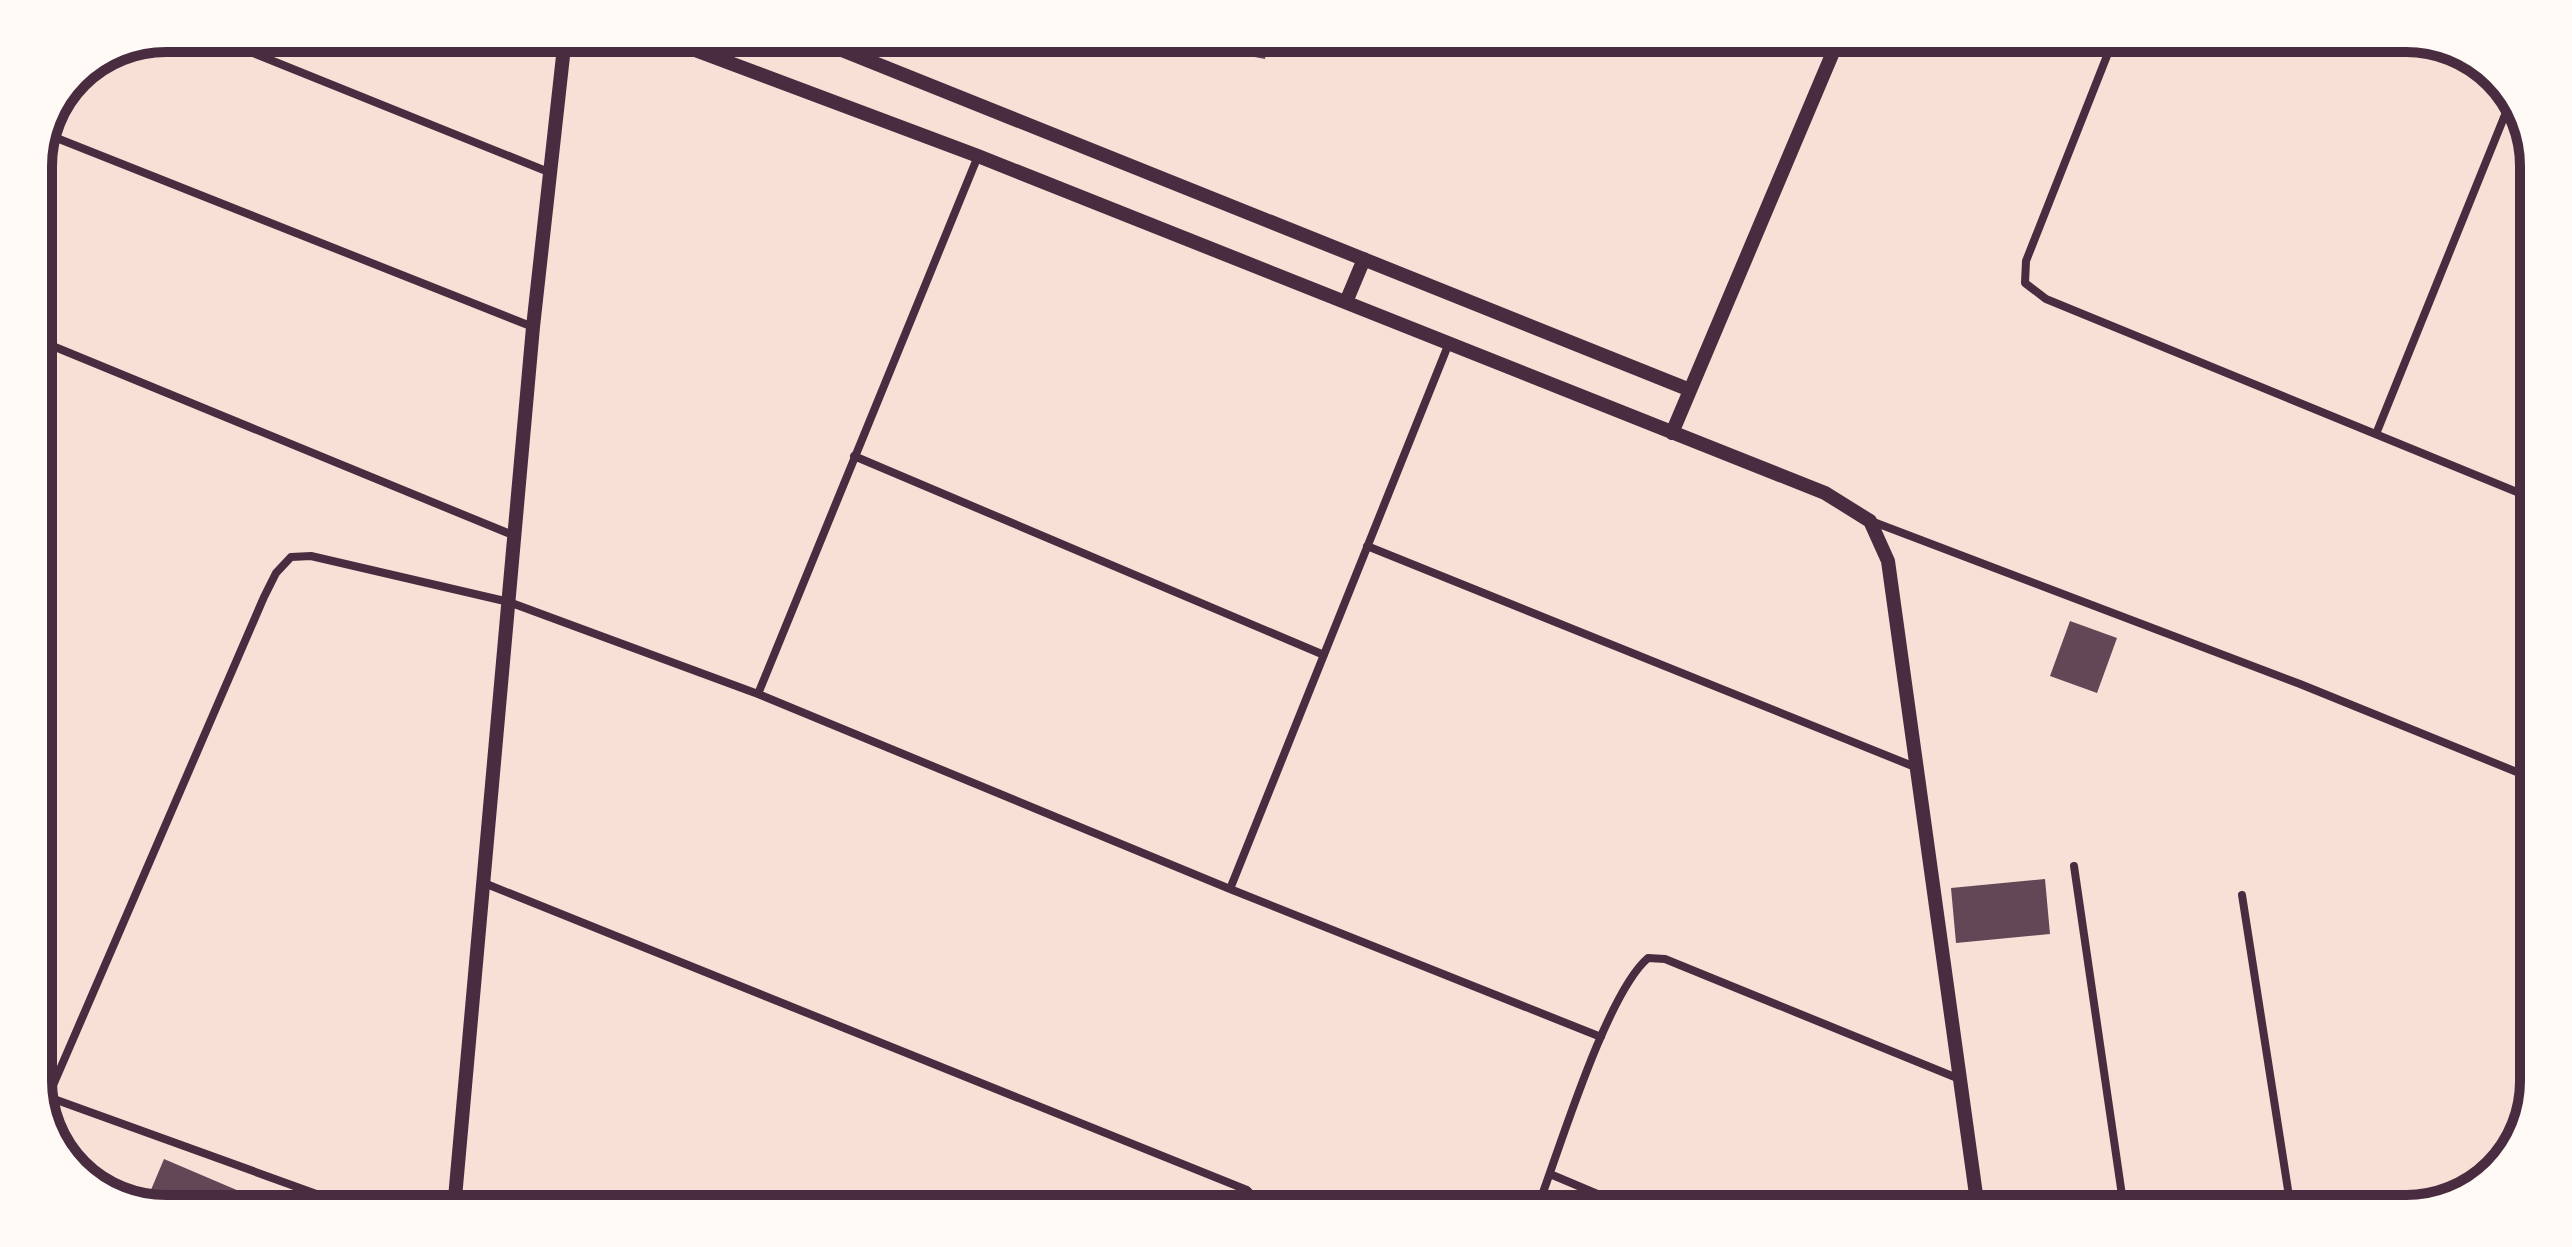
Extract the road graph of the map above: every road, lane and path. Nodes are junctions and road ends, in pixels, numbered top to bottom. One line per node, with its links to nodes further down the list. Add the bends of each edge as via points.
1 (251, 52): 10 (street)
2 (564, 52): 10 (street)
3 (700, 52): 9 (street)
4 (847, 52): 11 (street)
5 (1833, 52): 16 (street)
6 (2108, 52): 18 (street, via 2026,261 2025,283 2046,299)
7 (2506, 112): 18 (street)
8 (56, 138): 13 (street)
9 (978, 156): 12 (street); 19 (street)
10 (551, 173): 13 (street)
11 (1364, 259): 12 (street); 16 (street)
12 (1346, 302): 14 (street)
13 (533, 327): 22 (street)
14 (1449, 343): 17 (street); 23 (street)
15 (52, 346): 22 (street)
16 (1690, 390): 17 (street)
17 (1672, 433): 21 (street, via 1825,493)
18 (2376, 434): 20 (street)
19 (854, 456): 25 (street); 26 (street)
20 (2520, 493)
21 (1870, 521): 27 (street, via 1888,561); 28 (street)
22 (515, 536): 24 (street)
23 (1367, 546): 25 (street); 27 (street)
24 (509, 602): 26 (street); 30 (street); 34 (street, via 311,556 291,557 276,573)
25 (1324, 655): 31 (street)
26 (758, 694): 31 (street)
27 (1915, 767): 35 (street)
28 (2520, 773)
29 (2074, 866): 44 (street)
30 (484, 883): 39 (street); 40 (street)
31 (1230, 889): 33 (street)
32 (2242, 895): 45 (street)
33 (1601, 1037): 35 (street, via 1635,969 1648,958 1665,959); 37 (street)
34 (52, 1077)
35 (1963, 1080): 43 (street)
36 (53, 1098): 38 (street)
37 (1550, 1174): 41 (street); 42 (street)
38 (319, 1195)
39 (455, 1195)
40 (1252, 1195)
41 (1542, 1195)
42 (1600, 1195)
43 (1976, 1195)
44 (2122, 1195)
45 (2289, 1195)

